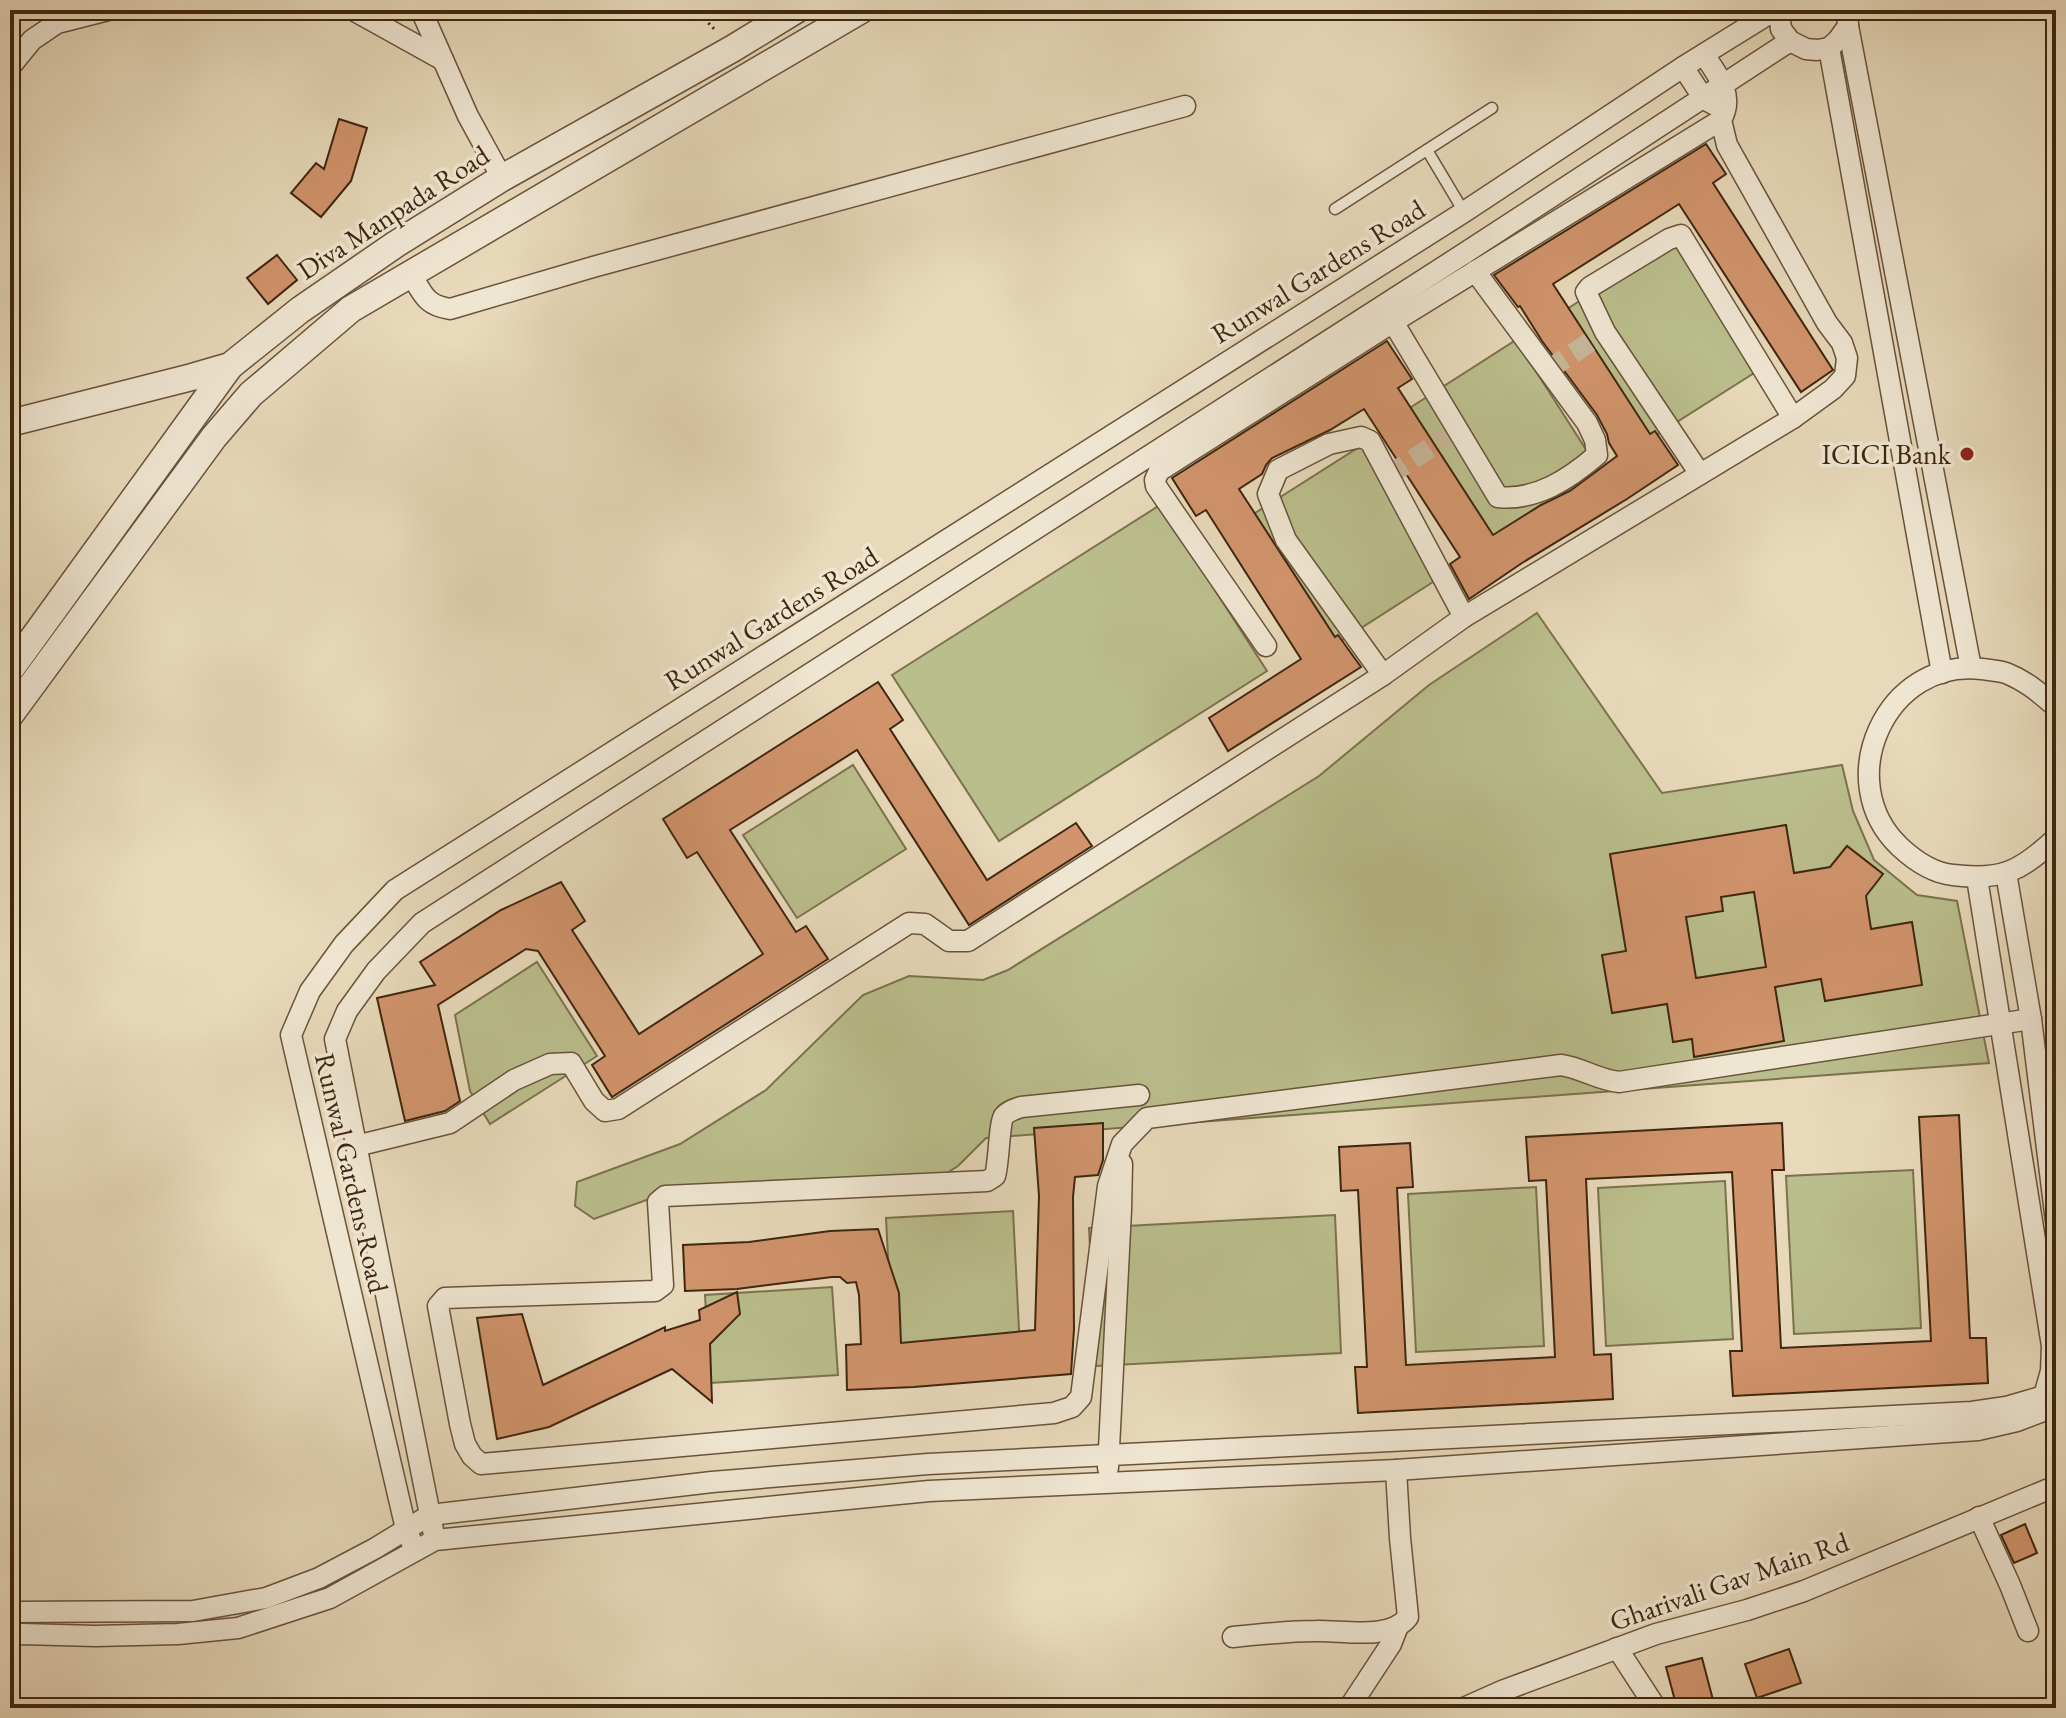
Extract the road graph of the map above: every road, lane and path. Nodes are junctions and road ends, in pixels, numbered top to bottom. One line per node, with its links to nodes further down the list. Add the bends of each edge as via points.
1 (108, 10): 14 (street, via 57,23 32,40)
2 (353, 10): 13 (street)
3 (421, 10): 13 (street)
4 (696, 10): 11 (path)
5 (796, 10): 11 (street, Diva Manpada Road)
6 (861, 10): 26 (street)
7 (1777, 10): 9 (street); 12 (street, Runwal Gardens Road)
8 (1848, 18): 10 (street); 35 (street)
9 (1790, 41): 10 (street, via 1806,49); 16 (street, Runwal Gardens Road)
10 (1829, 48): 37 (street)
11 (732, 49): 22 (street, Diva Manpada Road)
12 (1704, 55): 15 (street, Runwal Gardens Road); 16 (street)
13 (443, 60): 22 (street)
14 (10, 67)
15 (1683, 67): 17 (street); 24 (street, Runwal Gardens Road)
16 (1724, 85): 17 (street, Runwal Gardens Road); 20 (street)
17 (1704, 99): 20 (street); 48 (street, Runwal Gardens Road, via 422,923 376,971 347,1011 335,1039)
18 (1185, 106): 26 (street, via 450,309 435,306)
19 (1492, 108): 21 (lane)
20 (1723, 116): 25 (street); 30 (street, via 1727,145 1847,358 1845,376)
21 (1427, 150): 23 (lane); 24 (lane)
22 (502, 178): 28 (street, Diva Manpada Road, via 300,310)
23 (1335, 209)
24 (1464, 212): 57 (street, Runwal Gardens Road, via 395,890 344,944 310,991 291,1035)
25 (1475, 271): 27 (street); 27 (street, via 1587,423 1597,455 1573,475 1533,495 1498,497)
26 (411, 274): 29 (street, via 351,309)
27 (1393, 322): 34 (street, via 1159,471 1155,480)
28 (230, 366): 29 (street); 31 (street, Diva Manpada Road); 36 (street)
29 (257, 390): 40 (street, via 214,437)
30 (1793, 418): 32 (street); 32 (street, via 1681,235 1669,239 1586,292 1605,332)
31 (10, 423)
32 (1700, 474): 33 (street)
33 (1464, 617): 38 (street); 38 (street, via 1370,441 1361,437 1329,444 1278,470 1268,494 1286,540)
34 (1266, 646)
35 (1971, 668): 37 (street); 39 (street, via 2003,672 2032,686)
36 (10, 670)
37 (1942, 673): 43 (street, via 1912,688 1888,712 1873,741 1868,774 1874,807 1889,837 1914,860 1944,874)
38 (1383, 675): 48 (street, via 968,941 949,941 925,924 909,923 618,1109 605,1111 594,1101 571,1063 550,1064 514,1080 450,1123)
39 (2056, 707)
40 (10, 715)
41 (2056, 838): 42 (street, via 2035,858)
42 (2006, 873): 43 (street); 44 (street)
43 (1977, 878): 45 (street)
44 (2031, 1019): 45 (street); 49 (street)
45 (2001, 1024): 47 (street, via 1619,1082 1561,1065 1147,1118); 50 (street, via 2052,1346)
46 (1139, 1095): 47 (street, via 1008,1112 1002,1119 995,1176 987,1181 665,1196 658,1202 663,1285 655,1291 445,1298 438,1306 465,1444 481,1464 1054,1413 1072,1407 1081,1397 1108,1186)
47 (1122, 1144): 51 (street)
48 (356, 1146): 55 (street, Runwal Gardens Road)
49 (2056, 1221)
50 (2052, 1402): 51 (street, via 1972,1412); 52 (street, via 2017,1421 1978,1430)
51 (1108, 1456): 53 (street); 55 (street, via 742,1480)
52 (1396, 1470): 53 (street); 61 (street, via 1408,1617)
53 (1108, 1483): 58 (street, via 929,1491)
54 (2056, 1486): 56 (street, Gharivali Gav Main Rd)
55 (430, 1515): 57 (street); 58 (street, Runwal Gardens Road)
56 (1979, 1517): 62 (street); 65 (street, Gharivali Gav Main Rd, via 1804,1591)
57 (406, 1529): 59 (street, Runwal Gardens Road); 60 (street, via 319,1578 266,1598 193,1611)
58 (435, 1540): 59 (street)
59 (415, 1550): 63 (street, via 330,1598 238,1628 178,1634)
60 (10, 1612)
61 (1398, 1626): 64 (street, via 1361,1633 1320,1630); 66 (street)
62 (2028, 1631)
63 (10, 1635)
64 (1233, 1637)
65 (1617, 1648): 67 (street, Gharivali Gav Main Rd); 68 (street)
66 (1349, 1708)
67 (1464, 1708)
68 (1656, 1708)

